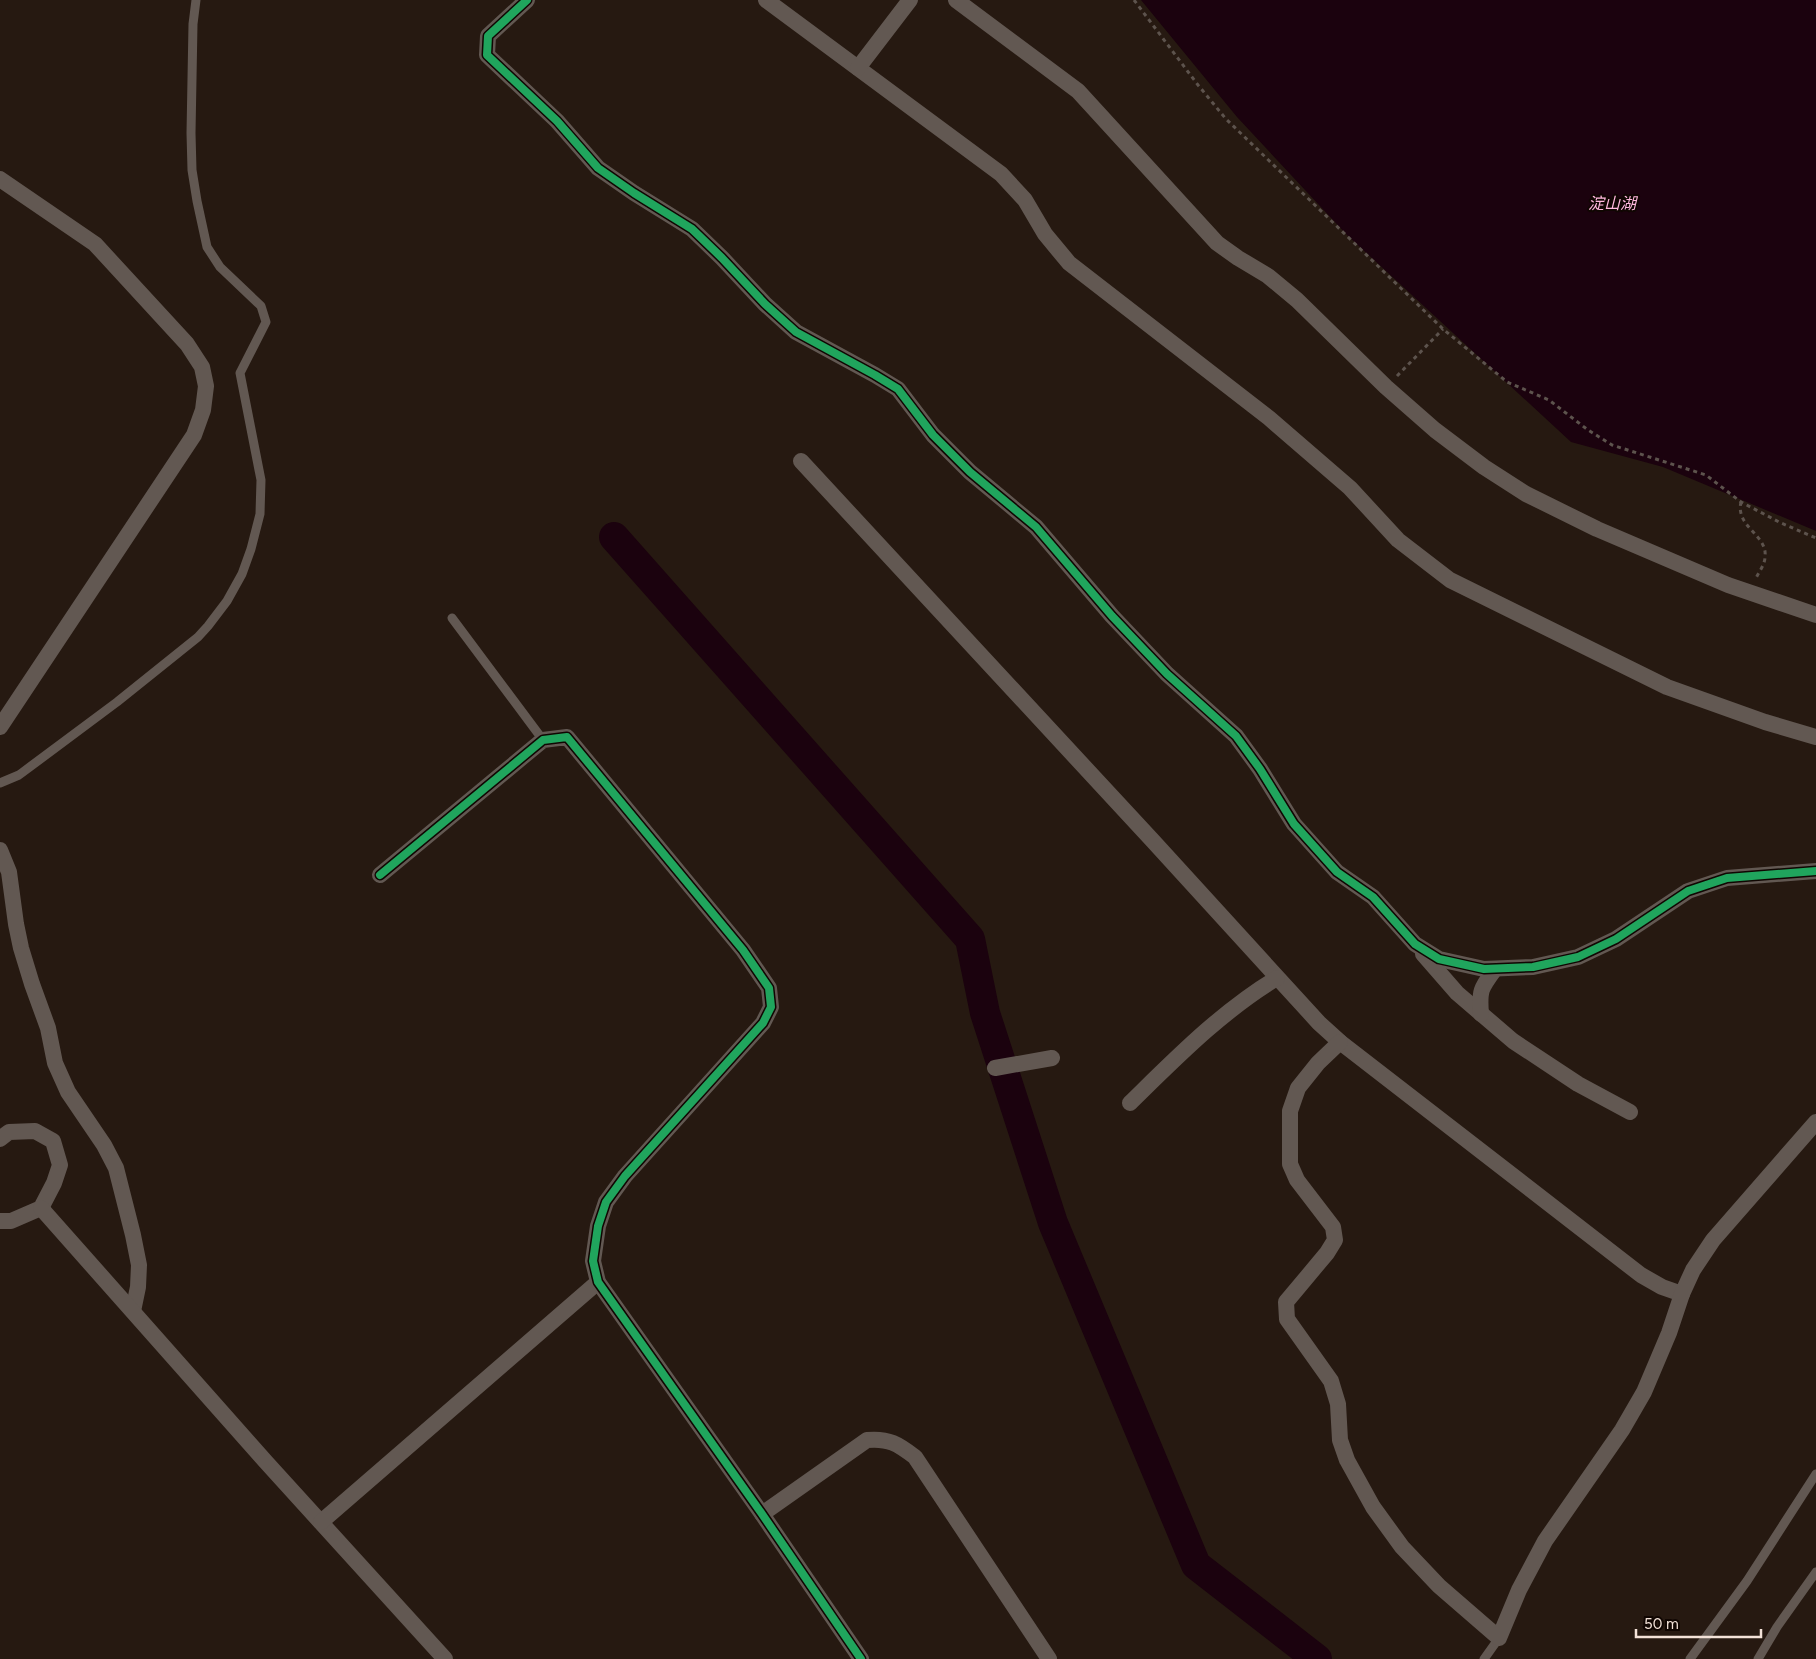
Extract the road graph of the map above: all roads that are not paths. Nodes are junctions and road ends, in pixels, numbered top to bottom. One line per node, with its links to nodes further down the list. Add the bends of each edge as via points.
1 (196, 0): 14 (lane, via 192,170 207,247 220,267 261,306 266,322 240,373 261,480 260,514 242,574 227,601 198,637 19,775)
2 (527, 0): 18 (street, via 488,36 488,55 557,121 598,168 692,229 796,332 898,389 933,435 970,472 1036,527 1167,674 1236,736 1294,824 1337,872 1373,897)
3 (766, 0): 6 (street)
4 (910, 0): 6 (street)
5 (956, 0): 9 (street, via 1078,91 1217,243 1268,276 1297,300 1386,387 1484,467 1526,494 1597,529 1749,592)
6 (858, 68): 12 (street, via 1001,174 1025,200 1044,234 1069,263 1269,418 1350,488 1398,540 1450,580 1667,687)
7 (0, 178): 11 (street, via 95,244 187,344 202,367 206,386 203,410 194,435)
8 (801, 461): 20 (street)
9 (1816, 615)
10 (452, 618): 13 (lane)
11 (0, 727)
12 (1816, 737)
13 (543, 740): 17 (street); 31 (street, via 567,737 743,950 769,988 771,1007 763,1023 625,1176 606,1202 598,1226 593,1261)
14 (0, 783)
15 (0, 850): 33 (street, via 9,872 21,948 48,1028 55,1063 68,1092 116,1168 139,1265)
16 (1816, 871): 19 (street, via 1727,878 1688,891 1616,938 1578,957 1533,968)
17 (380, 875)
18 (1415, 944): 19 (street, via 1439,959); 21 (street, via 1457,993)
19 (1495, 969): 21 (street, via 1482,986)
20 (1277, 978): 22 (street); 25 (street, via 1228,1011)
21 (1482, 1014): 26 (street, via 1513,1041 1578,1084)
22 (1340, 1042): 32 (street, via 1641,1275); 38 (street, via 1298,1088 1290,1111 1290,1164 1297,1180 1333,1227 1335,1240 1286,1302 1288,1319 1331,1381 1338,1404 1340,1440 1347,1460 1373,1507 1402,1547 1439,1586)
23 (1052, 1058): 24 (street)
24 (995, 1068)
25 (1130, 1103)
26 (1630, 1112)
27 (1816, 1122): 32 (street, via 1713,1240)
28 (0, 1139): 29 (street, via 9,1132 34,1131 53,1142 60,1165)
29 (41, 1208): 30 (street); 33 (street)
30 (0, 1221)
31 (598, 1282): 35 (street); 36 (street)
32 (1682, 1294): 38 (street, via 1644,1392 1622,1430 1544,1541)
33 (133, 1312): 36 (street)
34 (1816, 1474): 43 (lane, via 1747,1582)
35 (762, 1514): 40 (street); 41 (street, via 868,1440 882,1438 898,1444 915,1457)
36 (321, 1522): 39 (street)
37 (1816, 1572): 44 (lane)
38 (1499, 1638): 42 (lane)
39 (445, 1659)
40 (861, 1659)
41 (1049, 1659)
42 (1484, 1659)
43 (1690, 1659)
44 (1758, 1659)

